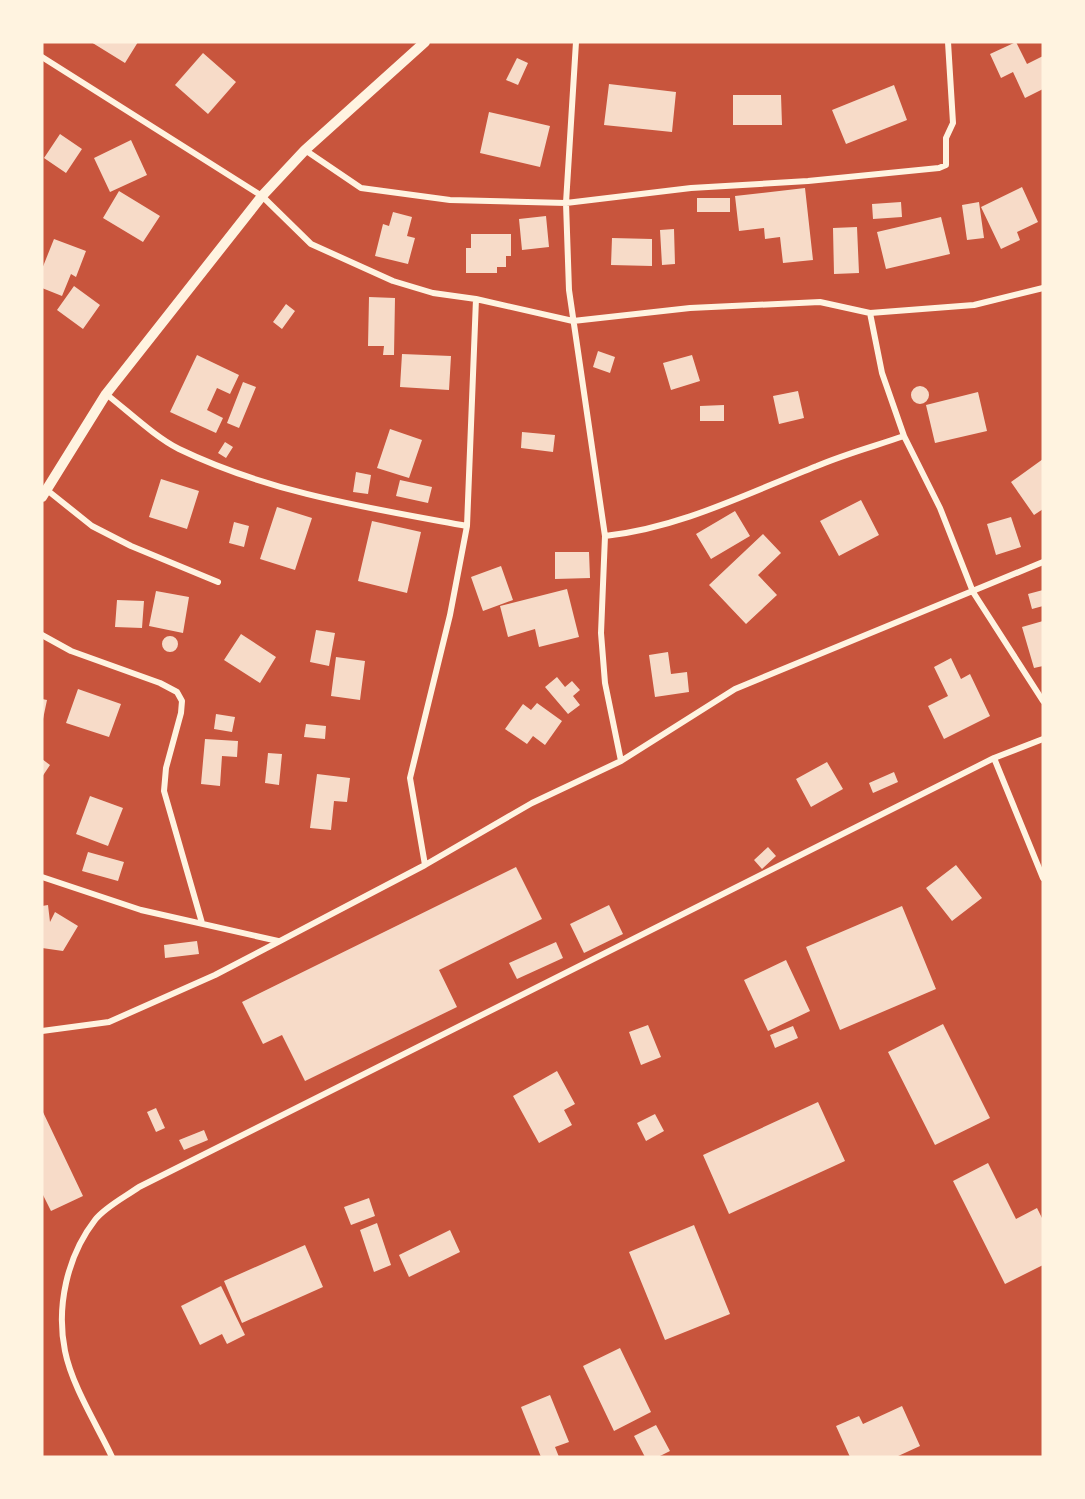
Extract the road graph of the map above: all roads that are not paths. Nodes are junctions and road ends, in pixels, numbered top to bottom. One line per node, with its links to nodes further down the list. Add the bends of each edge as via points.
1 (425, 42): 5 (street)
2 (576, 42): 7 (street)
3 (948, 42): 7 (street, via 953,123 946,138 946,165)
4 (42, 57): 6 (street)
5 (305, 150): 6 (street); 7 (street, via 361,188 450,200)
6 (262, 196): 9 (street, via 311,244 393,281 433,293); 12 (street)
7 (566, 203): 11 (street)
8 (1043, 288): 10 (street, via 974,305)
9 (476, 299): 11 (street); 15 (street)
10 (870, 313): 11 (street, via 820,302 690,308); 13 (street, via 882,374)
11 (573, 321): 16 (street)
12 (106, 394): 14 (street); 15 (street, via 177,448 254,479 331,501)
13 (904, 436): 16 (street, via 715,508 634,533); 19 (street, via 940,508)
14 (44, 494): 18 (street, via 92,526)
15 (467, 526): 25 (street, via 450,615 410,778)
16 (605, 536): 24 (street, via 601,633 605,683)
17 (1043, 562): 19 (street)
18 (218, 582)
19 (973, 592): 21 (street); 24 (street, via 735,689)
20 (42, 635): 28 (street, via 71,651 160,683 177,692 182,701 164,791)
21 (1043, 701)
22 (1043, 738): 23 (street)
23 (994, 758): 27 (street); 31 (street, via 139,1187 96,1218 73,1254 63,1303 65,1352)
24 (621, 761): 25 (street, via 532,803)
25 (424, 865): 29 (street)
26 (42, 877): 28 (street, via 141,909)
27 (1043, 878)
28 (202, 923): 29 (street)
29 (278, 941): 30 (street, via 109,1022)
30 (42, 1031)
31 (112, 1457)

